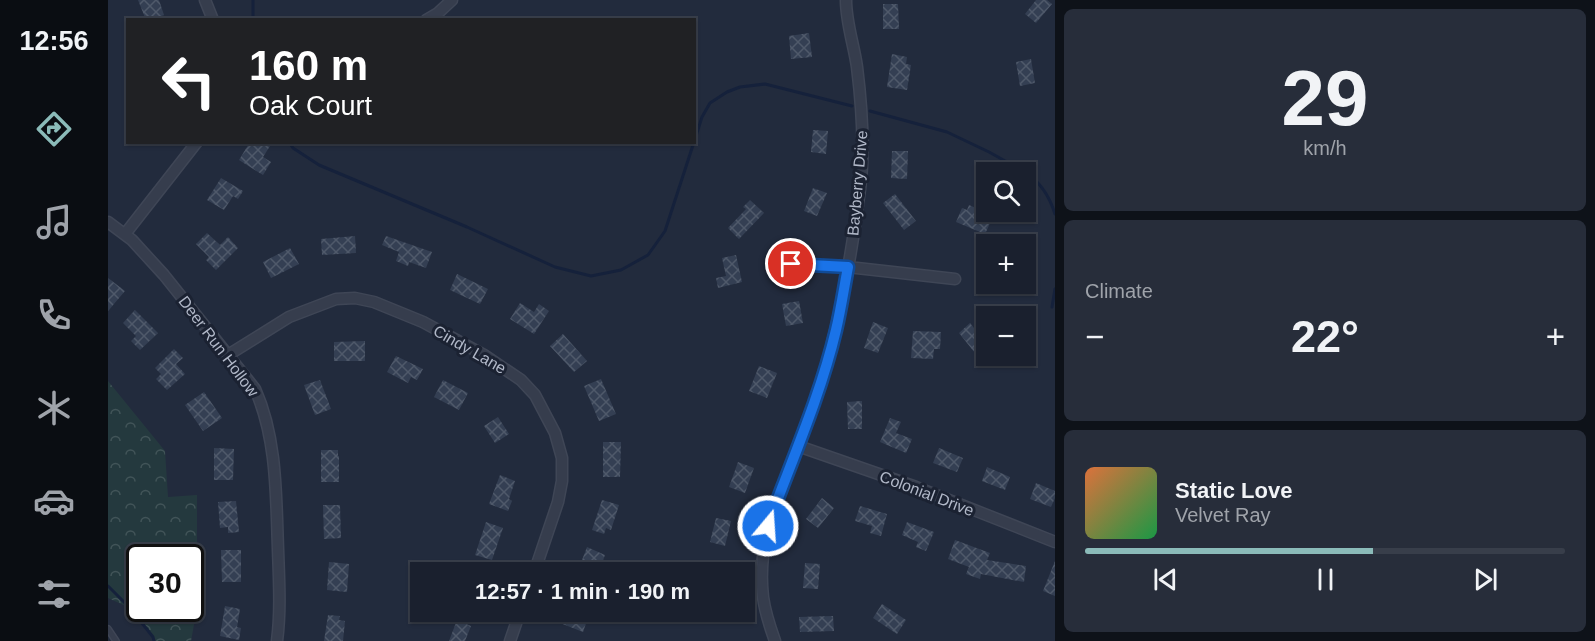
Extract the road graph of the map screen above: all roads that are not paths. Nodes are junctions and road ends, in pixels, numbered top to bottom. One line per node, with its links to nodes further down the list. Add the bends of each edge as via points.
1 (205, 0): 4 (street)
2 (452, 0): 5 (street)
3 (846, 0): 10 (street, Bayberry Drive, via 862,124 860,187)
4 (212, 18)
5 (429, 18)
6 (195, 144): 8 (street)
7 (108, 222): 8 (street, Deer Run Hollow)
8 (125, 234): 12 (street, Deer Run Hollow, via 164,275)
9 (791, 264): 10 (street)
10 (848, 267): 11 (street); 13 (street, Bayberry Drive, via 833,341)
11 (955, 279)
12 (228, 355): 15 (street, Cindy Lane, via 289,317 336,299 355,298 423,322 484,355 521,380 534,395 555,433 562,458 558,502); 19 (street, Deer Run Hollow, via 255,389 270,436 279,580)
13 (798, 446): 14 (street, Colonial Drive, via 916,487); 21 (street, Bayberry Drive, via 765,538 763,595)
14 (1055, 543)
15 (538, 562)
16 (517, 622): 20 (street)
17 (108, 629): 18 (lane)
18 (116, 641)
19 (277, 641)
20 (510, 641)
21 (775, 641)

